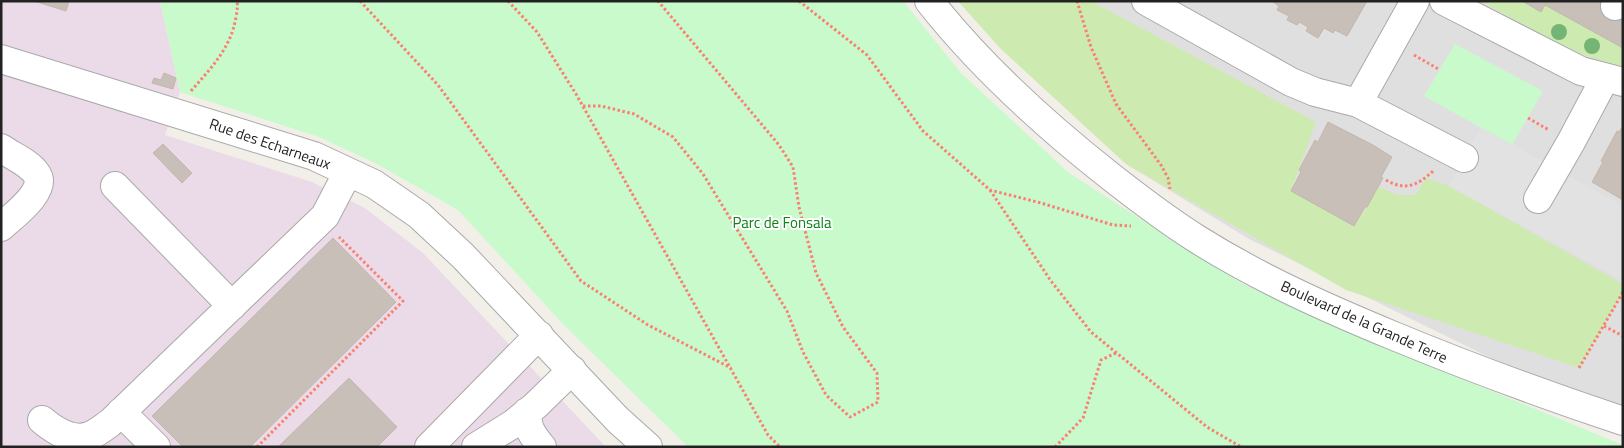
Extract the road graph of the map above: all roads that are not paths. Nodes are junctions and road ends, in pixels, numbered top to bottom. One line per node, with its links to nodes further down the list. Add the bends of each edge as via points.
1 (929, 1): 20 (street, Boulevard de la Grande Terre, via 1016,97 1085,157 1154,211 1198,240 1331,310 1461,364)
2 (1146, 1): 7 (street, via 1291,82)
3 (1415, 1): 7 (street)
4 (1444, 1): 6 (street, via 1581,71)
5 (1, 58): 10 (street, Rue des Echarneaux, via 314,156)
6 (1614, 80): 12 (street, via 1571,142)
7 (1358, 103): 9 (street)
8 (1, 148): 13 (street, via 38,174 39,185 33,197)
9 (1464, 158)
10 (348, 172): 14 (street, via 325,216); 15 (street, Rue des Echarneaux, via 374,184 419,215)
11 (115, 186): 14 (street)
12 (1538, 199)
13 (1, 227)
14 (232, 306): 17 (street)
15 (539, 335): 16 (street, Rue des Echarneaux); 22 (street)
16 (572, 370): 18 (street); 25 (street, Rue des Echarneaux)
17 (121, 412): 19 (street, via 89,436 72,437 54,431); 21 (street)
18 (527, 412): 23 (street); 24 (street, via 530,432)
19 (42, 420)
20 (1623, 420)
21 (156, 447)
22 (429, 447)
23 (476, 447)
24 (542, 447)
25 (648, 447)

